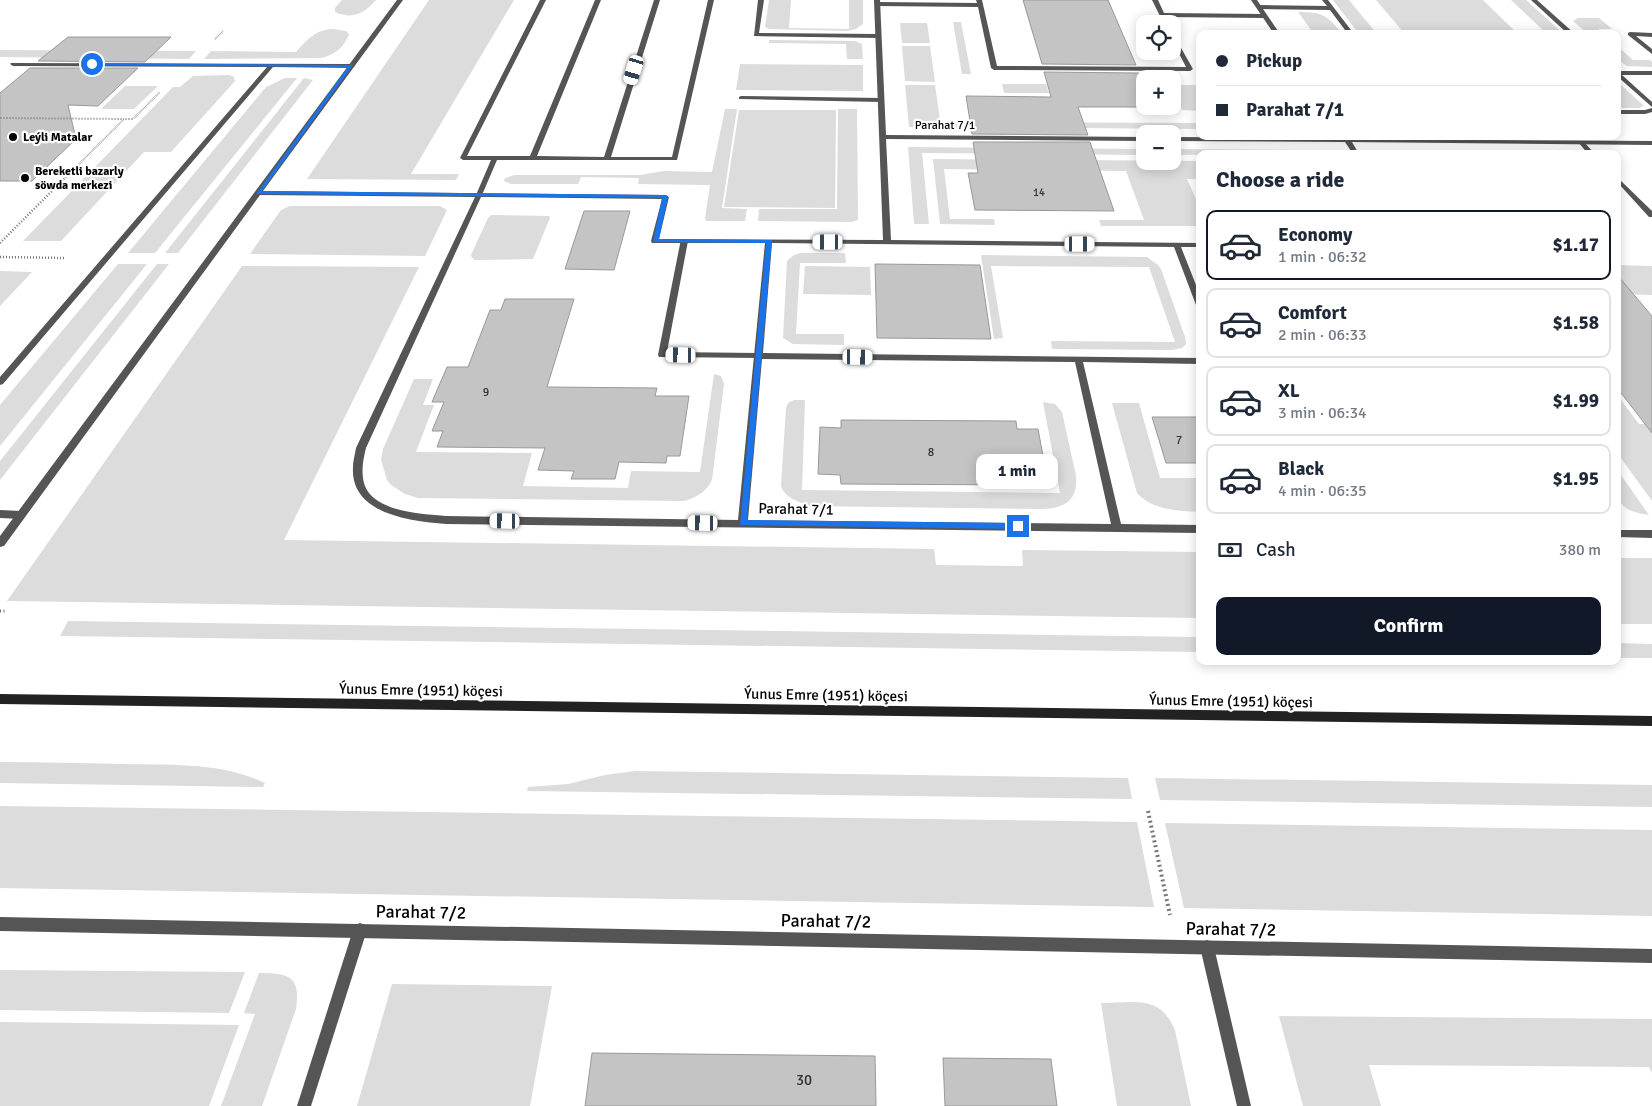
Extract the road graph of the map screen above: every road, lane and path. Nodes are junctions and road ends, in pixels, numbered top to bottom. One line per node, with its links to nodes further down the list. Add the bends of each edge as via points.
1 (400, 0): 27 (street)
2 (543, 0): 47 (street, via 463,158)
3 (598, 0): 48 (street)
4 (657, 0): 49 (street)
5 (711, 0): 49 (street, via 675,159)
6 (761, 0): 22 (street, via 756,35)
7 (1155, 0): 15 (street)
8 (1254, 0): 13 (street)
9 (1325, 0): 14 (street)
10 (1534, 0): 20 (street)
11 (877, 2): 12 (street); 22 (street)
12 (980, 2): 23 (street, via 994,68 1190,69)
13 (1259, 7): 14 (street); 17 (street)
14 (1331, 8): 19 (street)
15 (1163, 15)
16 (1181, 15): 17 (street)
17 (1264, 16): 18 (street)
18 (1274, 30)
19 (1348, 30)
20 (1568, 30)
21 (1652, 35): 24 (street, via 1630,34)
22 (878, 36): 33 (street)
23 (1181, 52)
24 (1652, 52)
25 (13, 64): 26 (street)
26 (272, 65): 27 (street); 66 (street)
27 (352, 66): 51 (street)
28 (1652, 73): 29 (street)
29 (1621, 74)
30 (1621, 77): 34 (street)
31 (158, 94): 38 (path, via 133,119)
32 (741, 98): 33 (street)
33 (881, 100): 39 (street)
34 (1652, 105)
35 (1652, 110): 36 (street)
36 (1621, 112)
37 (0, 118): 38 (path)
38 (124, 119): 57 (path)
39 (883, 137): 40 (street, Parahat 7/1); 56 (street)
40 (1136, 139)
41 (1181, 139): 42 (street)
42 (1196, 139)
43 (1464, 140): 44 (street)
44 (1581, 142): 45 (street); 46 (street)
45 (1652, 143)
46 (1588, 150)
47 (495, 158): 48 (street); 52 (street)
48 (533, 158): 49 (street)
49 (607, 159)
50 (1621, 183): 53 (street)
51 (258, 193): 52 (street); 68 (street)
52 (478, 195): 54 (street, via 666,197 656,240); 69 (street, Parahat 7/1, via 356,461 358,485 366,497 400,513 446,520)
53 (1652, 215)
54 (684, 241): 55 (street); 63 (street, via 662,355)
55 (770, 241): 56 (street); 63 (street)
56 (887, 243): 58 (street)
57 (0, 244)
58 (1177, 245): 59 (street); 62 (street)
59 (1196, 245)
60 (0, 257): 61 (path)
61 (64, 258)
62 (1196, 295)
63 (758, 356): 64 (street); 69 (street)
64 (1078, 360): 65 (street); 70 (street)
65 (1196, 361)
66 (0, 382)
67 (0, 514): 68 (street)
68 (21, 515): 74 (street)
69 (742, 523): 70 (street, Parahat 7/1)
70 (1117, 528): 71 (street, Parahat 7/1)
71 (1196, 528)
72 (1621, 534): 73 (street)
73 (1652, 534)
74 (0, 543)
75 (0, 610): 76 (path)
76 (6, 611)
77 (0, 699): 78 (street, Ýunus Emre (1951) köçesi)
78 (1652, 721)
79 (1148, 811): 80 (path)
80 (1169, 908)
81 (0, 924): 82 (street, Parahat 7/2)
82 (360, 930): 83 (street, Parahat 7/2); 85 (street)
83 (1207, 947): 84 (street, Parahat 7/2); 86 (street)
84 (1652, 956)
85 (304, 1106)
86 (1244, 1106)

